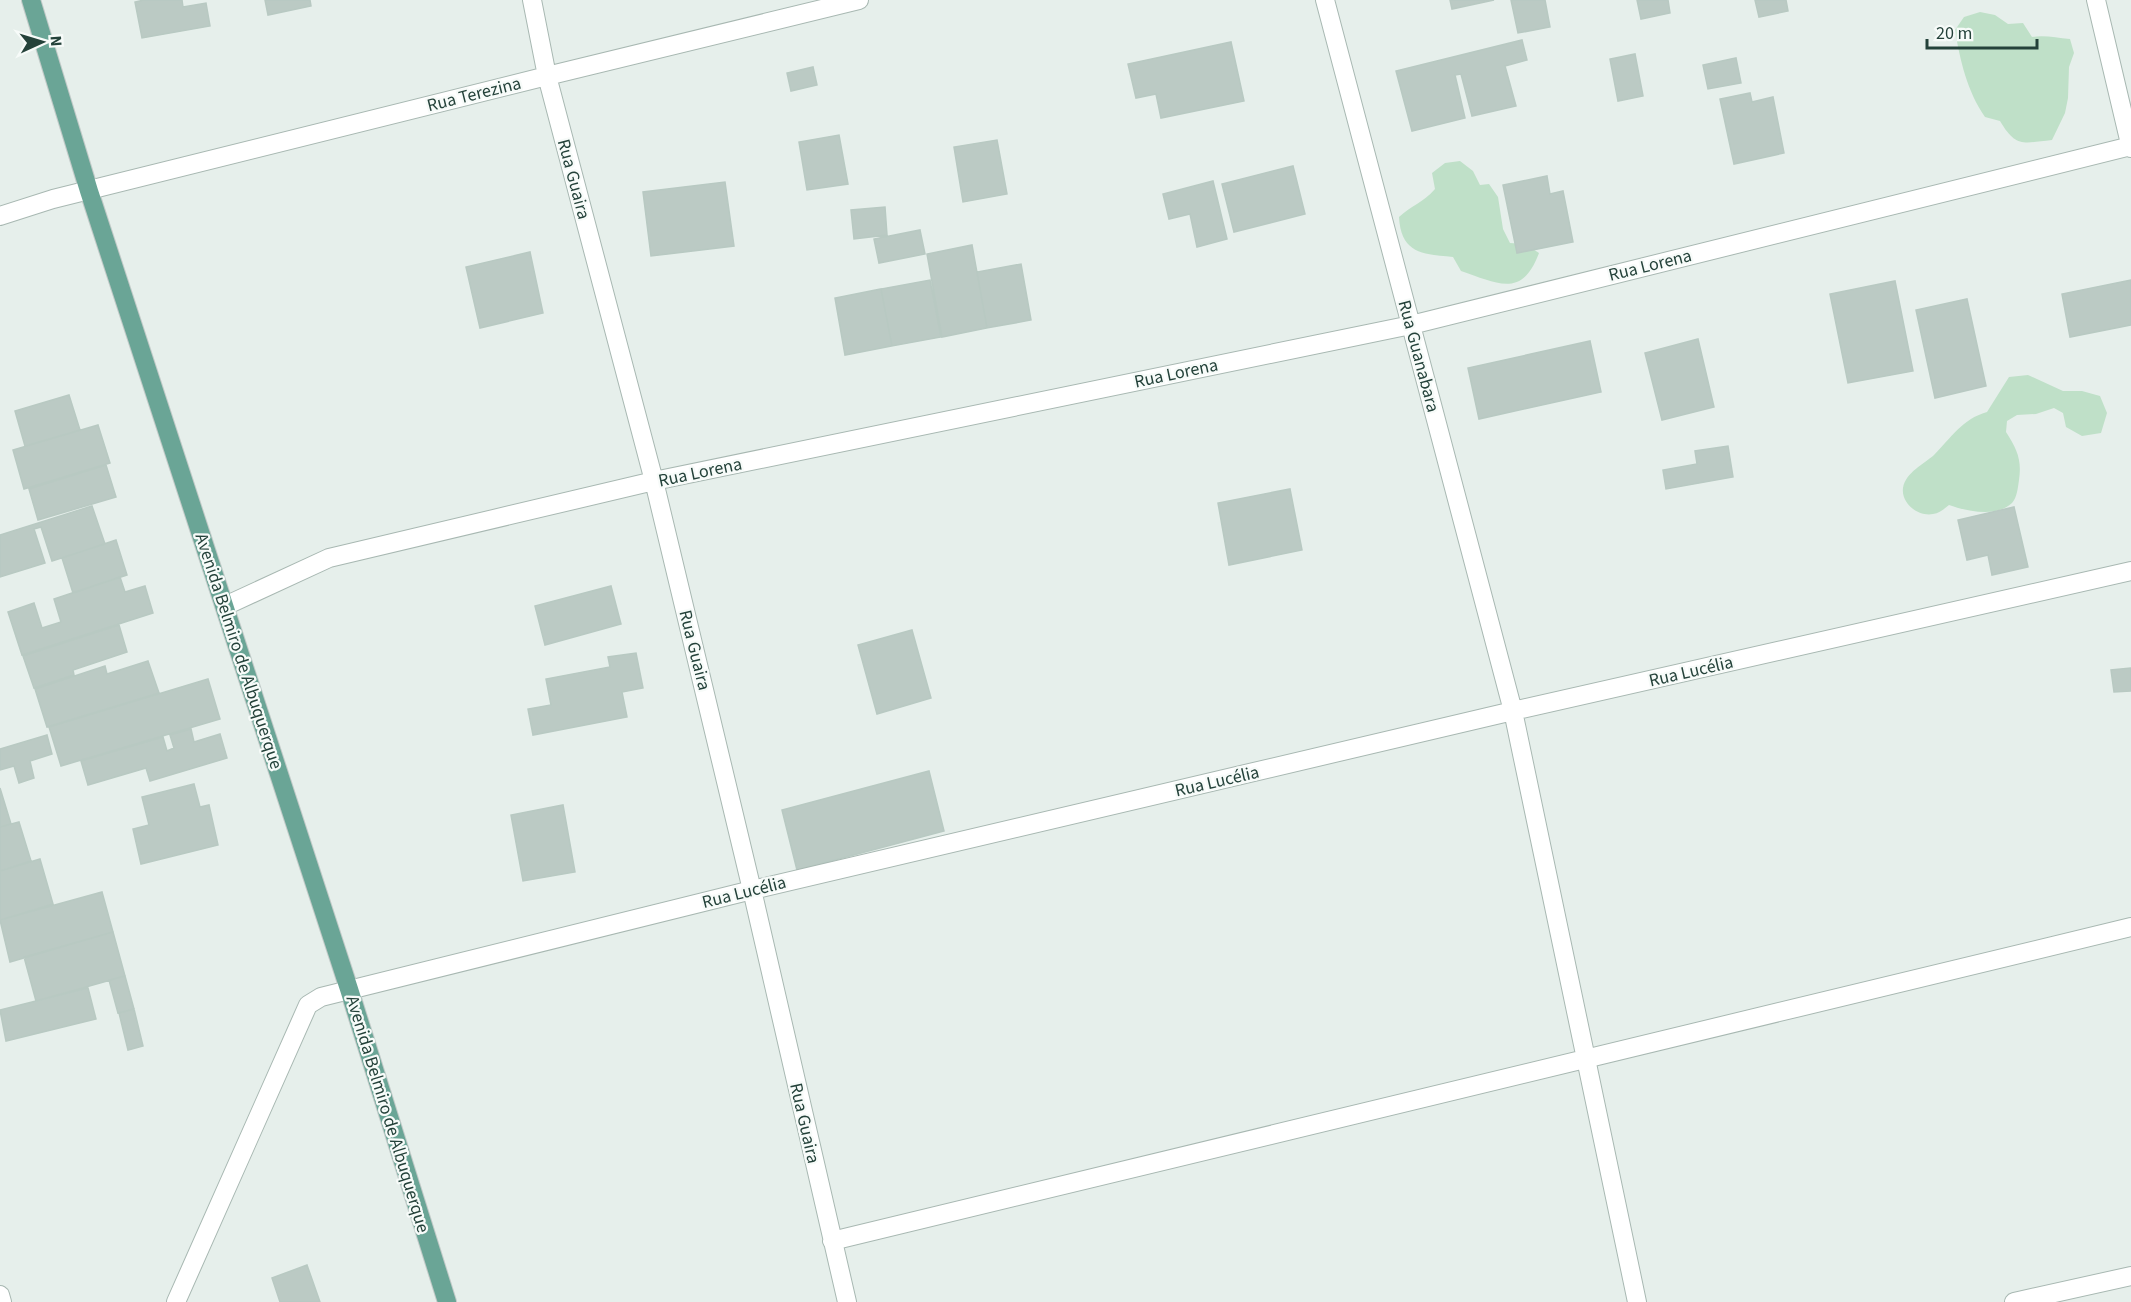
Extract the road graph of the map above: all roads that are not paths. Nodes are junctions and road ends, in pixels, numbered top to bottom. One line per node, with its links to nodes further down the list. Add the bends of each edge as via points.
1 (32, 0): 8 (main road, Avenida Belmiro de Albuquerque)
2 (532, 0): 6 (street, Rua Guaira)
3 (860, 0): 6 (street, Rua Terezina)
4 (1325, 0): 10 (street, Rua Guanabara)
5 (2096, 0): 7 (street)
6 (547, 76): 8 (street, Rua Terezina); 11 (street, Rua Guaira)
7 (2131, 147): 10 (street, Rua Lorena)
8 (89, 191): 9 (street, Rua Terezina); 13 (main road, Avenida Belmiro de Albuquerque)
9 (0, 216)
10 (1411, 325): 11 (street, Rua Lorena); 14 (street, Rua Guanabara)
11 (654, 481): 13 (street, Rua Lorena, via 329,558); 15 (street, Rua Guaira)
12 (2131, 571): 14 (street, Rua Lucélia)
13 (225, 606): 17 (main road, Avenida Belmiro de Albuquerque)
14 (1513, 711): 15 (street, Rua Lucélia); 18 (street, Rua Guanabara)
15 (752, 890): 17 (street, Rua Lucélia); 19 (street, Rua Guaira)
16 (2131, 927): 18 (street)
17 (349, 989): 23 (street, Rua Lucélia, via 308,1005); 24 (main road, Avenida Belmiro de Albuquerque)
18 (1586, 1059): 19 (street); 26 (street, Rua Guanabara)
19 (832, 1241): 25 (street, Rua Guaira)
20 (2131, 1276): 27 (street)
21 (0, 1295): 22 (street)
22 (2, 1302)
23 (176, 1302)
24 (447, 1302)
25 (847, 1302)
26 (1637, 1302)
27 (2014, 1302)

